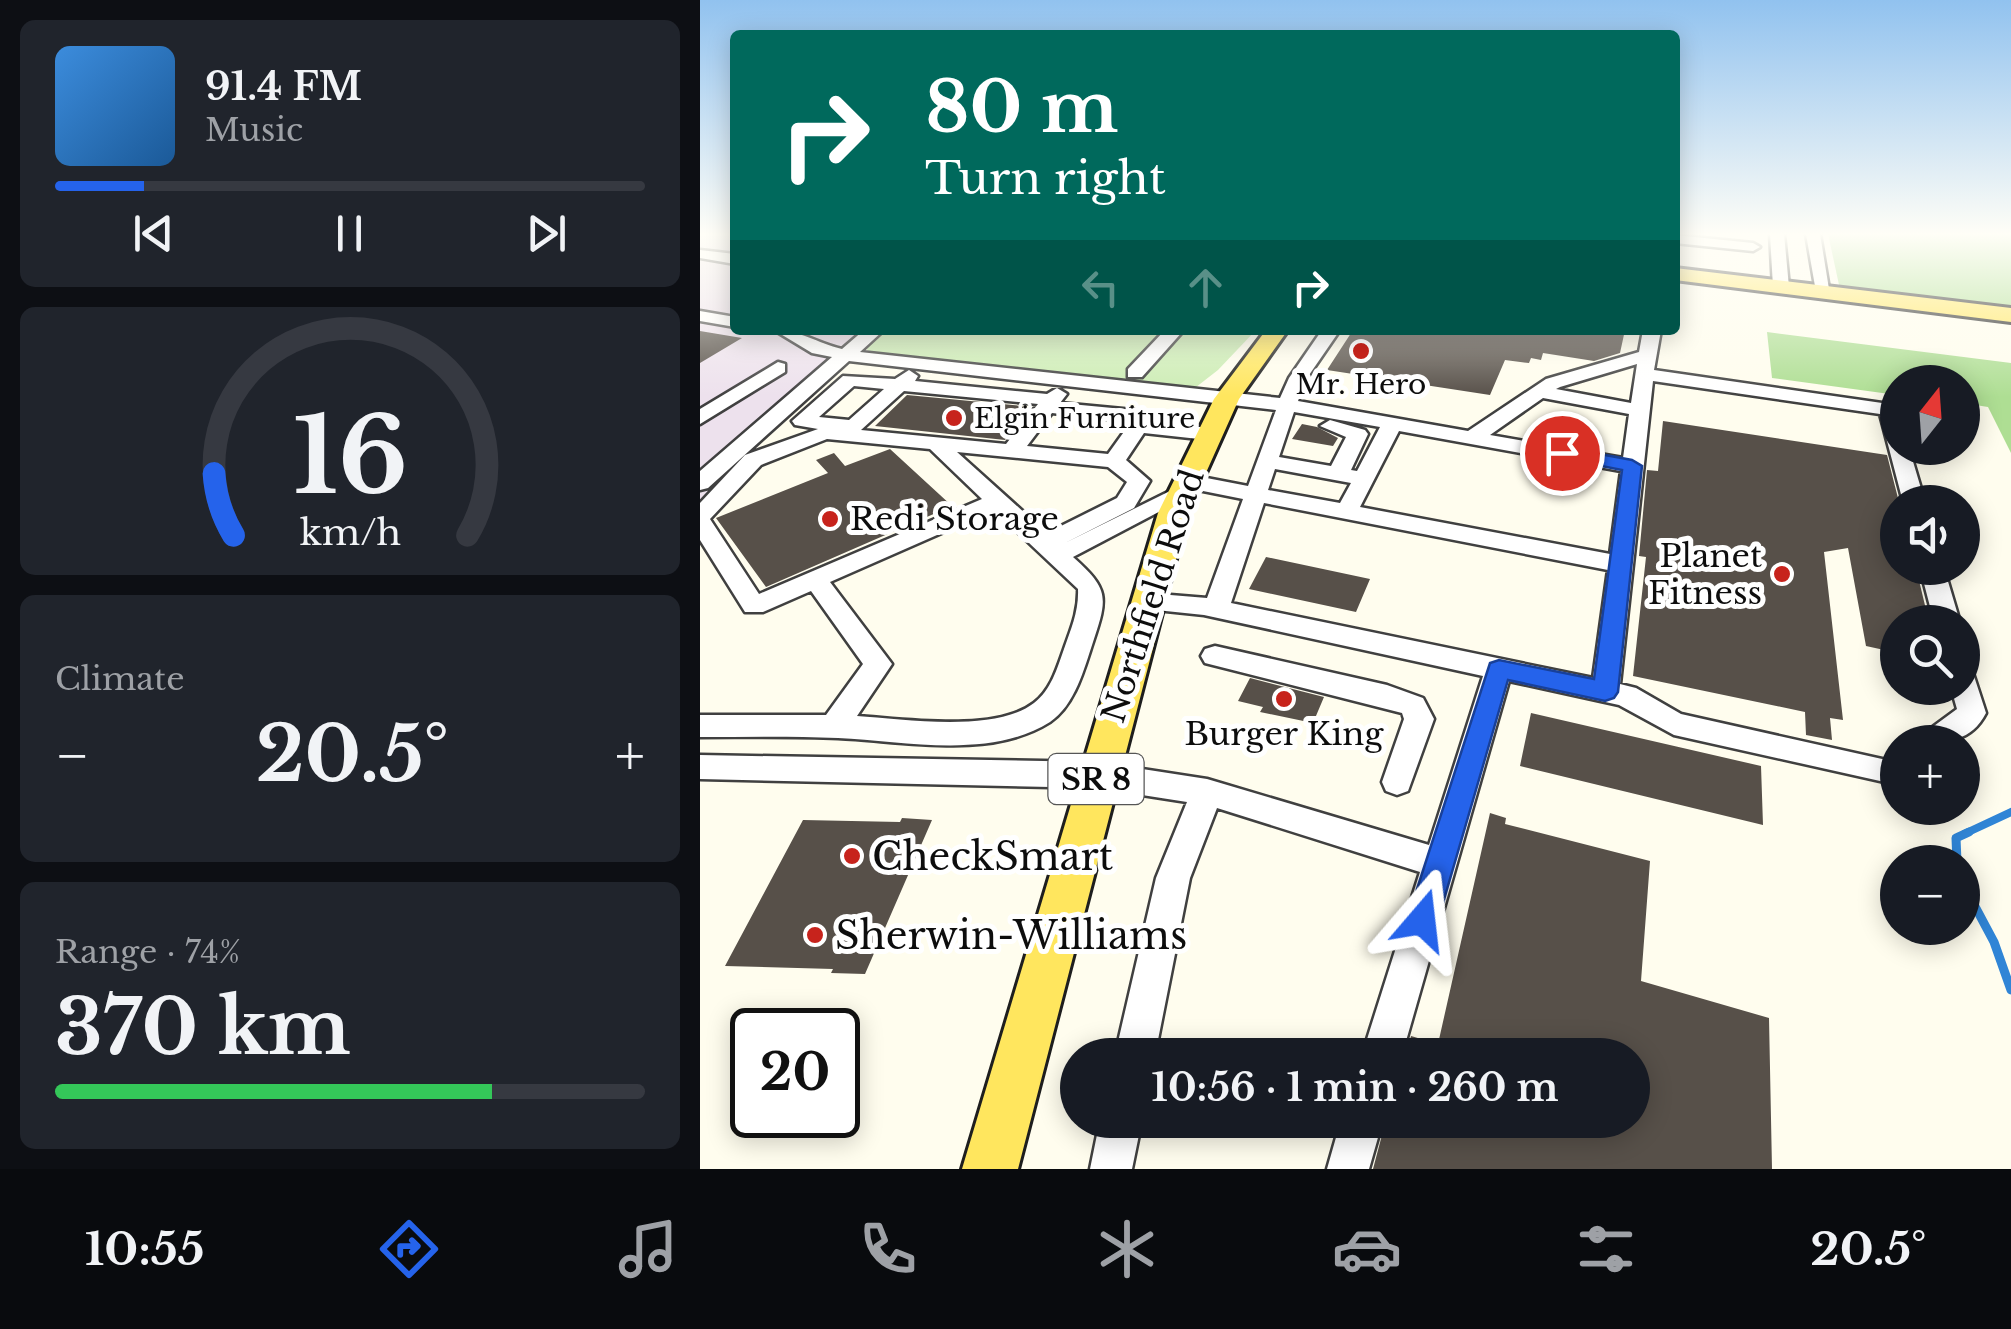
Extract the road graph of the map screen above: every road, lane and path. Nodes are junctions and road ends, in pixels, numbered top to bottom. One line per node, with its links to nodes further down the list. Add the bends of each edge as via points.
1 (1794, 289): 3 (main road)
2 (1823, 289): 3 (lane)
3 (1824, 292): 5 (main road)
4 (730, 308): 6 (lane)
5 (2011, 315)
6 (706, 317)
7 (793, 335): 13 (lane)
8 (868, 335): 13 (lane)
9 (1170, 335): 17 (lane)
10 (1272, 335): 21 (main road, Northfield Road / SR 8)
11 (1328, 335): 25 (lane, via 1298,378)
12 (1651, 335): 14 (lane)
13 (843, 354): 15 (lane); 39 (lane)
14 (1646, 364): 20 (lane, via 1570,376); 23 (lane); 24 (lane)
15 (921, 365): 18 (lane); 19 (lane)
16 (778, 368): 26 (lane)
17 (1135, 373)
18 (1066, 382): 21 (lane); 22 (lane)
19 (900, 385): 22 (lane); 29 (lane, via 854,426); 29 (lane, via 850,380 802,420)
20 (1539, 392): 24 (lane); 31 (lane)
21 (1227, 398): 25 (lane); 30 (main road, Northfield Road / SR 8)
22 (1049, 404): 28 (lane, via 1144,417); 33 (lane)
23 (1880, 408)
24 (1639, 410): 36 (lane)
25 (1285, 412): 27 (lane); 35 (lane); 37 (lane, via 1358,434)
26 (700, 418)
27 (1392, 424): 31 (lane); 38 (lane)
28 (1138, 426): 30 (lane); 34 (lane)
29 (830, 429): 32 (lane); 44 (lane, via 753,460)
30 (1208, 434): 40 (main road, Northfield Road / SR 8)
31 (1473, 438): 36 (lane)
32 (936, 444): 33 (lane); 42 (lane)
33 (1012, 451): 34 (lane)
34 (1114, 461): 45 (lane, via 1139,480 1126,503)
35 (1266, 461): 37 (lane); 41 (lane)
36 (1632, 466): 46 (lane)
37 (1338, 475): 38 (lane)
38 (1363, 479): 43 (lane)
39 (700, 484)
40 (1183, 488): 41 (lane); 45 (lane); 48 (main road, Northfield Road / SR 8)
41 (1253, 495): 43 (lane); 49 (lane)
42 (997, 502): 45 (lane); 47 (lane)
43 (1346, 512): 46 (lane)
44 (700, 518): 47 (lane, via 754,606)
45 (1050, 552): 56 (lane, via 1090,586 1093,600 1073,665 1043,712 993,730)
46 (1620, 564): 52 (lane)
47 (815, 579): 56 (lane, via 878,664)
48 (1146, 602): 49 (lane); 59 (main road, Northfield Road / SR 8)
49 (1216, 608): 51 (lane)
50 (1215, 656): 60 (lane, via 1413,706 1419,719)
51 (1499, 669): 52 (lane); 62 (lane)
52 (1605, 692): 58 (lane, via 1626,696 1674,724)
53 (1970, 705): 54 (lane, via 1972,713)
54 (1956, 725)
55 (700, 726): 56 (lane)
56 (834, 726)
57 (700, 767): 59 (lane)
58 (1880, 771)
59 (1097, 775): 61 (lane); 67 (main road, Northfield Road / SR 8)
60 (1397, 782)
61 (1207, 792): 62 (lane); 63 (lane, via 1173,878)
62 (1440, 863): 64 (lane)
63 (1139, 1038)
64 (1387, 1038)
65 (1118, 1138): 68 (lane)
66 (1357, 1138): 69 (lane)
67 (990, 1169)
68 (1111, 1169)
69 (1348, 1169)

